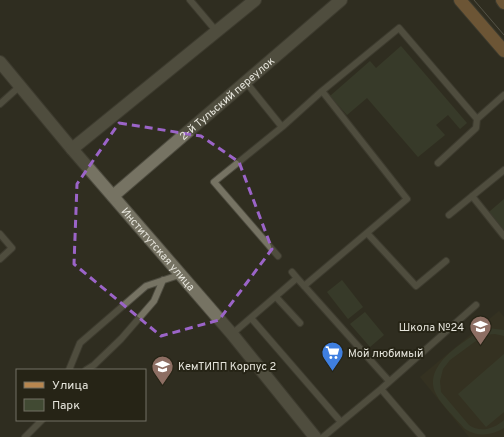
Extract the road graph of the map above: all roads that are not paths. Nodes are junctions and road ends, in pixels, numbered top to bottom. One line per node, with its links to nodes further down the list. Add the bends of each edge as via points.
1 (190, 0): 7 (lane)
2 (255, 0): 7 (street)
3 (341, 0): 10 (street, 2-й Тульский переулок)
4 (460, 0): 8 (main road)
5 (502, 0): 6 (main road)
6 (504, 3)
7 (217, 32): 17 (street)
8 (504, 51)
9 (0, 62): 11 (street, Институтская улица)
10 (245, 81): 16 (lane); 20 (street, 2-й Тульский переулок)
11 (20, 86): 14 (lane); 17 (street, Институтская улица)
12 (322, 91): 15 (lane, via 398,28); 16 (lane); 23 (lane, via 407,199)
13 (504, 95): 15 (lane)
14 (0, 104)
15 (477, 119): 18 (lane, via 476,128)
16 (282, 127): 26 (lane, via 214,182)
17 (72, 149): 20 (street, Институтская улица)
18 (438, 163)
19 (504, 170): 21 (lane)
20 (113, 196): 30 (street, Институтская улица)
21 (472, 196): 22 (lane); 25 (lane)
22 (448, 215)
23 (367, 233): 28 (lane, via 416,286); 33 (lane)
24 (0, 234): 27 (lane, via 12,248)
25 (504, 236)
26 (278, 256)
27 (0, 259)
28 (446, 261)
29 (292, 272): 31 (lane)
30 (179, 275): 32 (lane); 38 (street, Институтская улица)
31 (297, 278): 33 (lane); 34 (lane)
32 (163, 280): 39 (lane, via 146,286 80,343); 40 (lane, via 154,301 121,339)
33 (304, 286): 41 (lane)
34 (276, 296): 36 (lane); 37 (lane)
35 (476, 305): 41 (lane)
36 (252, 318): 38 (lane); 44 (lane)
37 (300, 323)
38 (232, 334): 46 (street, Институтская улица)
39 (69, 369)
40 (88, 369)
41 (389, 382): 42 (lane)
42 (381, 389): 44 (lane); 48 (lane)
43 (41, 421): 45 (lane)
44 (341, 422): 47 (lane)
45 (25, 437)
46 (315, 437)
47 (323, 437)
48 (422, 437)

